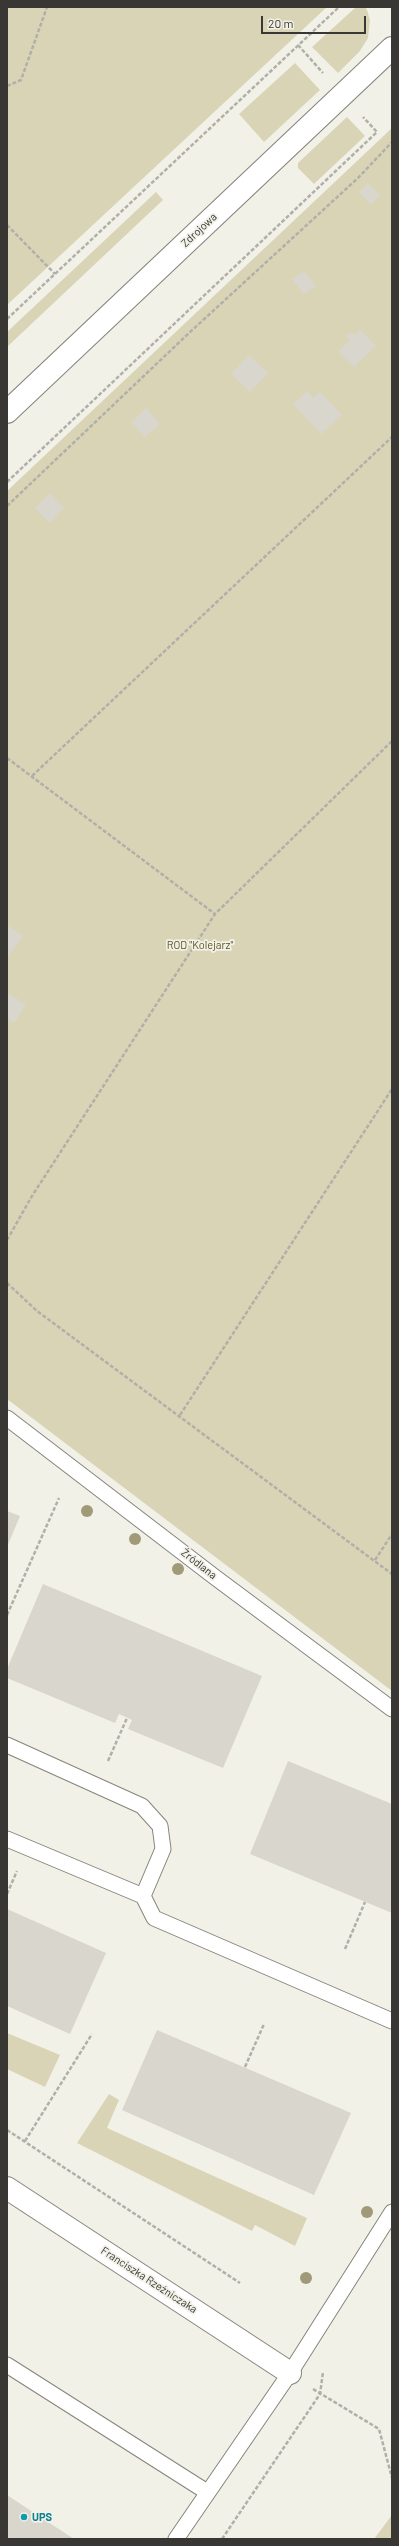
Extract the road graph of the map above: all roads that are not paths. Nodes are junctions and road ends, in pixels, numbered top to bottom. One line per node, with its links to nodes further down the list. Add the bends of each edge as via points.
1 (392, 48): 2 (street, Zdrojowa)
2 (7, 412)
3 (7, 1418): 4 (lane, Źródlana, via 216,1578)
4 (392, 1708)
5 (7, 1745): 7 (lane, via 142,1806 160,1826 163,1849)
6 (7, 1839): 7 (lane)
7 (143, 1896): 8 (lane, via 154,1918)
8 (392, 2021)
9 (7, 2188): 12 (street, Franciszka Rzeźniczaka)
10 (392, 2212): 12 (lane)
11 (7, 2365): 13 (lane)
12 (290, 2373): 13 (lane)
13 (207, 2492): 14 (lane)
14 (176, 2539)

